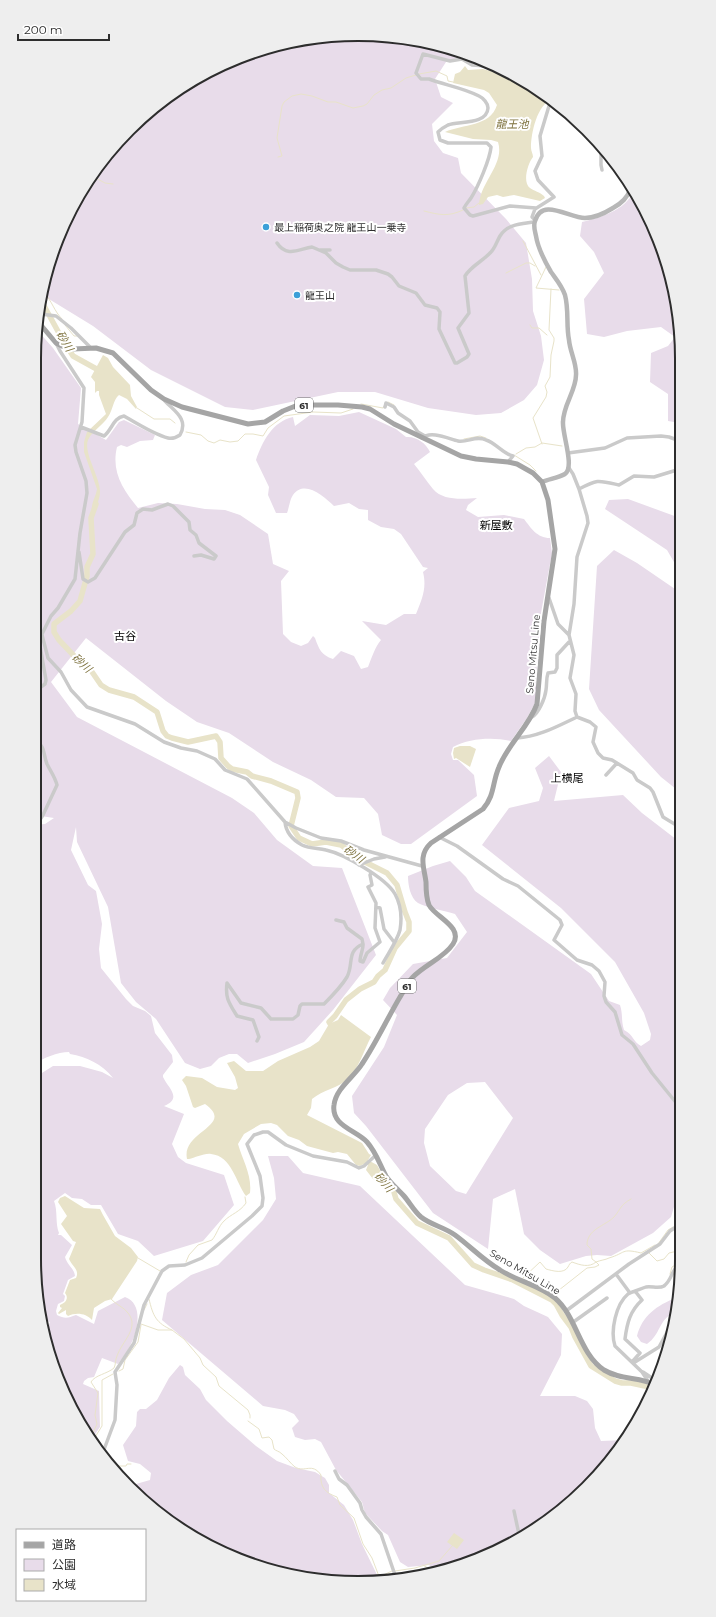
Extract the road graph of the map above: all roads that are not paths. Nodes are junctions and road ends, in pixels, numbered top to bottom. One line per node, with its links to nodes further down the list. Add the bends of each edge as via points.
1 (461, 58): 8 (street, via 450,61 423,54 416,73 421,78 478,96 488,107 481,118 447,126 438,132 440,140 448,144 486,143 491,147 482,175 464,208 473,216 510,206)
2 (464, 60): 3 (street, via 472,65)
3 (480, 66)
4 (549, 106): 8 (street, via 540,136 542,156 535,171 538,180 554,197)
5 (601, 155): 6 (street)
6 (602, 170)
7 (628, 192): 9 (street, via 623,201 593,217 580,218 549,209 538,214)
8 (536, 208): 9 (street, via 532,215)
9 (535, 221): 11 (street, via 506,229 492,252 482,258 465,276 468,313 458,328 469,354 457,363 439,329 441,317 437,308 425,305 416,293 399,286 388,274 376,270 350,270); 22 (street, via 540,252 559,283 567,303 568,338 576,367 576,376 563,421)
10 (277, 243): 11 (street, via 291,252 312,247)
11 (320, 250): 12 (street)
12 (330, 250)
13 (44, 314): 16 (street, via 54,315)
14 (43, 328): 15 (main road, 61)
15 (56, 343): 16 (main road, 61, via 73,349); 19 (street, via 84,388)
16 (91, 348): 17 (main road, 61, via 113,353)
17 (164, 399): 19 (street, via 181,417 183,428 178,436 161,436 124,416 116,420 104,436); 20 (main road, 61, via 182,407 248,424 265,422 298,405 354,406 370,409)
18 (385, 407): 20 (street, via 386,403 391,405 410,421)
19 (81, 427): 28 (street, via 75,449 84,471 87,493)
20 (423, 437): 23 (main road, 61, via 461,456 476,460); 23 (street, via 434,435 458,441 475,438 487,440 513,456)
21 (675, 439): 22 (street, via 661,436 627,438 605,448)
22 (568, 453): 24 (street)
23 (508, 462): 26 (main road, 61, via 527,469)
24 (568, 468): 26 (street, via 562,476); 27 (street)
25 (675, 471): 27 (street, via 654,477 634,476 619,485 594,481)
26 (542, 482): 30 (main road, Seno Mitsu Line / 61, via 548,500 555,548)
27 (579, 489): 31 (street, via 588,523 577,557 574,604)
28 (79, 552): 29 (street, via 81,570 86,582 95,578 126,532 134,525 137,513 143,509 152,510 168,504 189,522 190,530 196,535 199,543 216,556 214,559 201,555); 32 (street, via 73,584 51,616)
29 (194, 556)
30 (548, 596): 31 (street, via 558,624); 37 (main road, Seno Mitsu Line / 61, via 542,636 539,696)
31 (568, 634): 34 (street)
32 (42, 635): 33 (street); 44 (street, via 48,658 87,707 135,724 164,742 198,751 215,759 225,770 247,779)
33 (41, 640)
34 (569, 642): 37 (street, via 557,655 558,668 546,677 546,691 539,709); 38 (street, via 574,655 570,678 576,694)
35 (41, 652): 36 (street, via 46,680)
36 (41, 687)
37 (532, 717): 39 (main road, Seno Mitsu Line / 61)
38 (577, 717): 39 (street, via 547,731); 41 (street, via 594,724 596,727 593,742 598,753 603,758)
39 (517, 738): 46 (main road, Seno Mitsu Line / 61, via 499,765 488,803 483,809)
40 (41, 745): 43 (street, via 57,786)
41 (617, 763): 42 (street); 45 (street, via 650,788 660,814)
42 (606, 775)
43 (41, 818)
44 (287, 823): 47 (street, via 314,835); 48 (street, via 289,834 301,845 326,850)
45 (675, 825)
46 (438, 837): 49 (main road, Seno Mitsu Line / 61, via 424,850); 57 (street, via 457,846 503,879 518,886 560,920 562,925 555,942 577,960 592,965 599,971 605,982 606,1002 615,1012 622,1035 633,1044)
47 (386, 856): 48 (street); 49 (street)
48 (361, 865): 50 (street)
49 (422, 866): 58 (main road, Seno Mitsu Line / 61, via 428,904 453,928 455,941 410,980 362,1065 334,1102 338,1120 366,1140)
50 (371, 873): 51 (street, via 372,885 368,887); 53 (street, via 389,886 399,906 401,922)
51 (376, 908): 53 (street, via 380,908 384,929); 54 (street, via 375,928 380,942 361,962 360,952)
52 (336, 920): 54 (street, via 344,922 346,928 362,939)
53 (394, 942): 55 (street)
54 (363, 944): 56 (street, via 352,951 346,978 326,1002 302,1004 298,1015 293,1019 271,1019 261,1008 241,1003 227,983 228,1001 237,1016 253,1020 259,1037)
55 (383, 963)
56 (257, 1040)
57 (675, 1101)
58 (376, 1155): 65 (main road, Seno Mitsu Line / 61, via 388,1178 422,1217 455,1235 499,1270 552,1296); 72 (street, via 359,1168 341,1160 313,1156 286,1145 268,1132 254,1136 247,1144 260,1176 262,1206 207,1254 185,1265 163,1269 148,1296 134,1343 115,1372 115,1420)
59 (675, 1228): 61 (street, via 660,1244)
60 (675, 1268): 62 (street, via 665,1285)
61 (616, 1274): 63 (street); 65 (street)
62 (635, 1291): 63 (street); 68 (street, via 642,1300 634,1307 626,1327 626,1339 640,1353)
63 (630, 1293): 68 (street, via 623,1299 617,1313 614,1344)
64 (607, 1298): 66 (street)
65 (566, 1311): 66 (main road, Seno Mitsu Line / 61)
66 (572, 1323): 71 (main road, Seno Mitsu Line / 61, via 588,1354 603,1369 616,1376)
67 (665, 1335): 68 (street, via 659,1347)
68 (633, 1363): 69 (street)
69 (642, 1372): 70 (street); 71 (street)
70 (652, 1378)
71 (648, 1382)
72 (104, 1449)
73 (335, 1471): 76 (street, via 339,1480 347,1485 360,1502 366,1516 381,1534)
74 (514, 1511): 75 (street)
75 (519, 1532)
76 (395, 1573)

